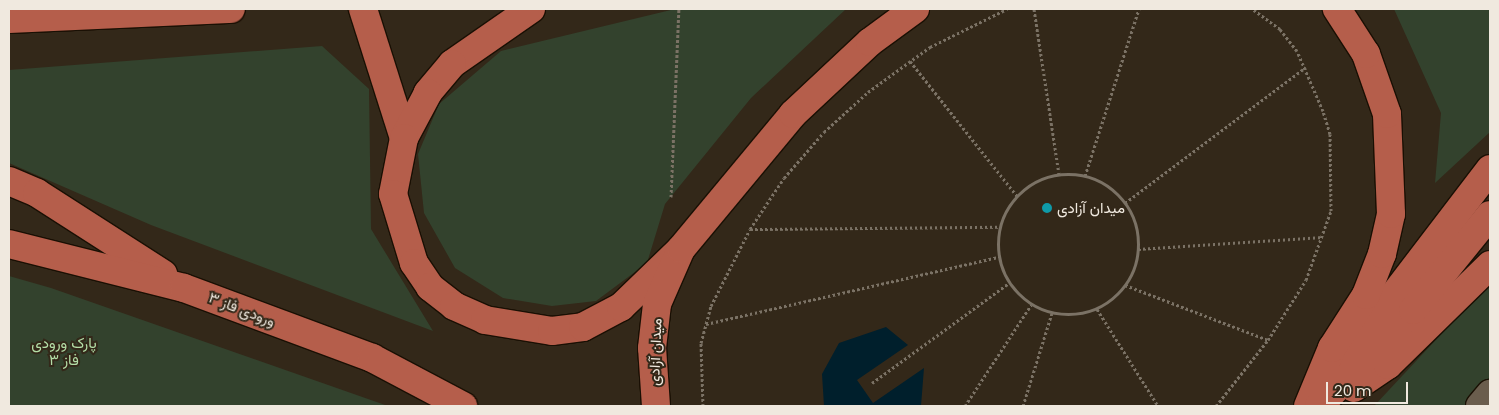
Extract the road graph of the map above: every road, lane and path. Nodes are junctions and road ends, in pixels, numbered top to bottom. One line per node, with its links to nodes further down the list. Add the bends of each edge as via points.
1 (231, 9): 11 (main road)
2 (363, 9): 14 (main road)
3 (531, 9): 14 (main road, via 452,64 428,92)
4 (679, 9): 20 (path)
5 (915, 9): 27 (main road, میدان آزادی, via 870,42 793,114)
6 (1007, 9): 12 (path, via 970,24)
7 (1034, 9): 16 (path)
8 (1139, 9): 17 (path)
9 (1252, 9): 13 (path, via 1280,29)
10 (1337, 9): 48 (main road, via 1366,54 1387,114 1391,214 1382,254 1366,295 1332,348)
11 (9, 19)
12 (910, 61): 19 (path); 24 (path, via 847,108 824,132)
13 (1306, 67): 21 (path); 25 (path, via 1330,134 1331,211)
14 (404, 138): 27 (main road, via 394,194 414,263 430,287 454,306 485,320 552,331 583,327 621,307)
15 (1490, 170): 49 (main road, via 1414,265)
16 (1059, 175): 17 (path); 19 (path, via 1046,177)
17 (1085, 176): 21 (path, via 1114,190)
18 (9, 180): 33 (main road, via 36,193)
19 (1018, 196): 23 (path)
20 (671, 197)
21 (1125, 203): 28 (path, via 1138,232)
22 (1490, 215): 50 (main road, via 1413,310)
23 (999, 227): 24 (path); 29 (path)
24 (750, 229): 37 (path, via 720,284)
25 (1323, 237): 28 (path); 38 (path, via 1306,280)
26 (9, 244): 33 (main road, ورودی فاز ۳)
27 (681, 249): 42 (main road, میدان آزادی, via 657,304 652,348)
28 (1138, 249): 32 (path)
29 (999, 258): 31 (path); 37 (path)
30 (1490, 264): 51 (main road, via 1388,364)
31 (1009, 283): 34 (path); 39 (path)
32 (1125, 285): 35 (path); 38 (path)
33 (184, 288): 41 (main road, ورودی فاز ۳, via 372,358)
34 (1031, 305): 36 (path); 44 (path)
35 (1097, 309): 36 (path, via 1075,315); 46 (path)
36 (1052, 313): 45 (path)
37 (706, 324): 43 (path, via 701,343)
38 (1268, 340): 47 (path)
39 (872, 383)
40 (1490, 394): 52 (street)
41 (463, 406)
42 (656, 406)
43 (703, 406)
44 (965, 406)
45 (1023, 406)
46 (1158, 406)
47 (1216, 406)
48 (1308, 406)
49 (1314, 406)
50 (1319, 406)
51 (1328, 406)
52 (1480, 406)

